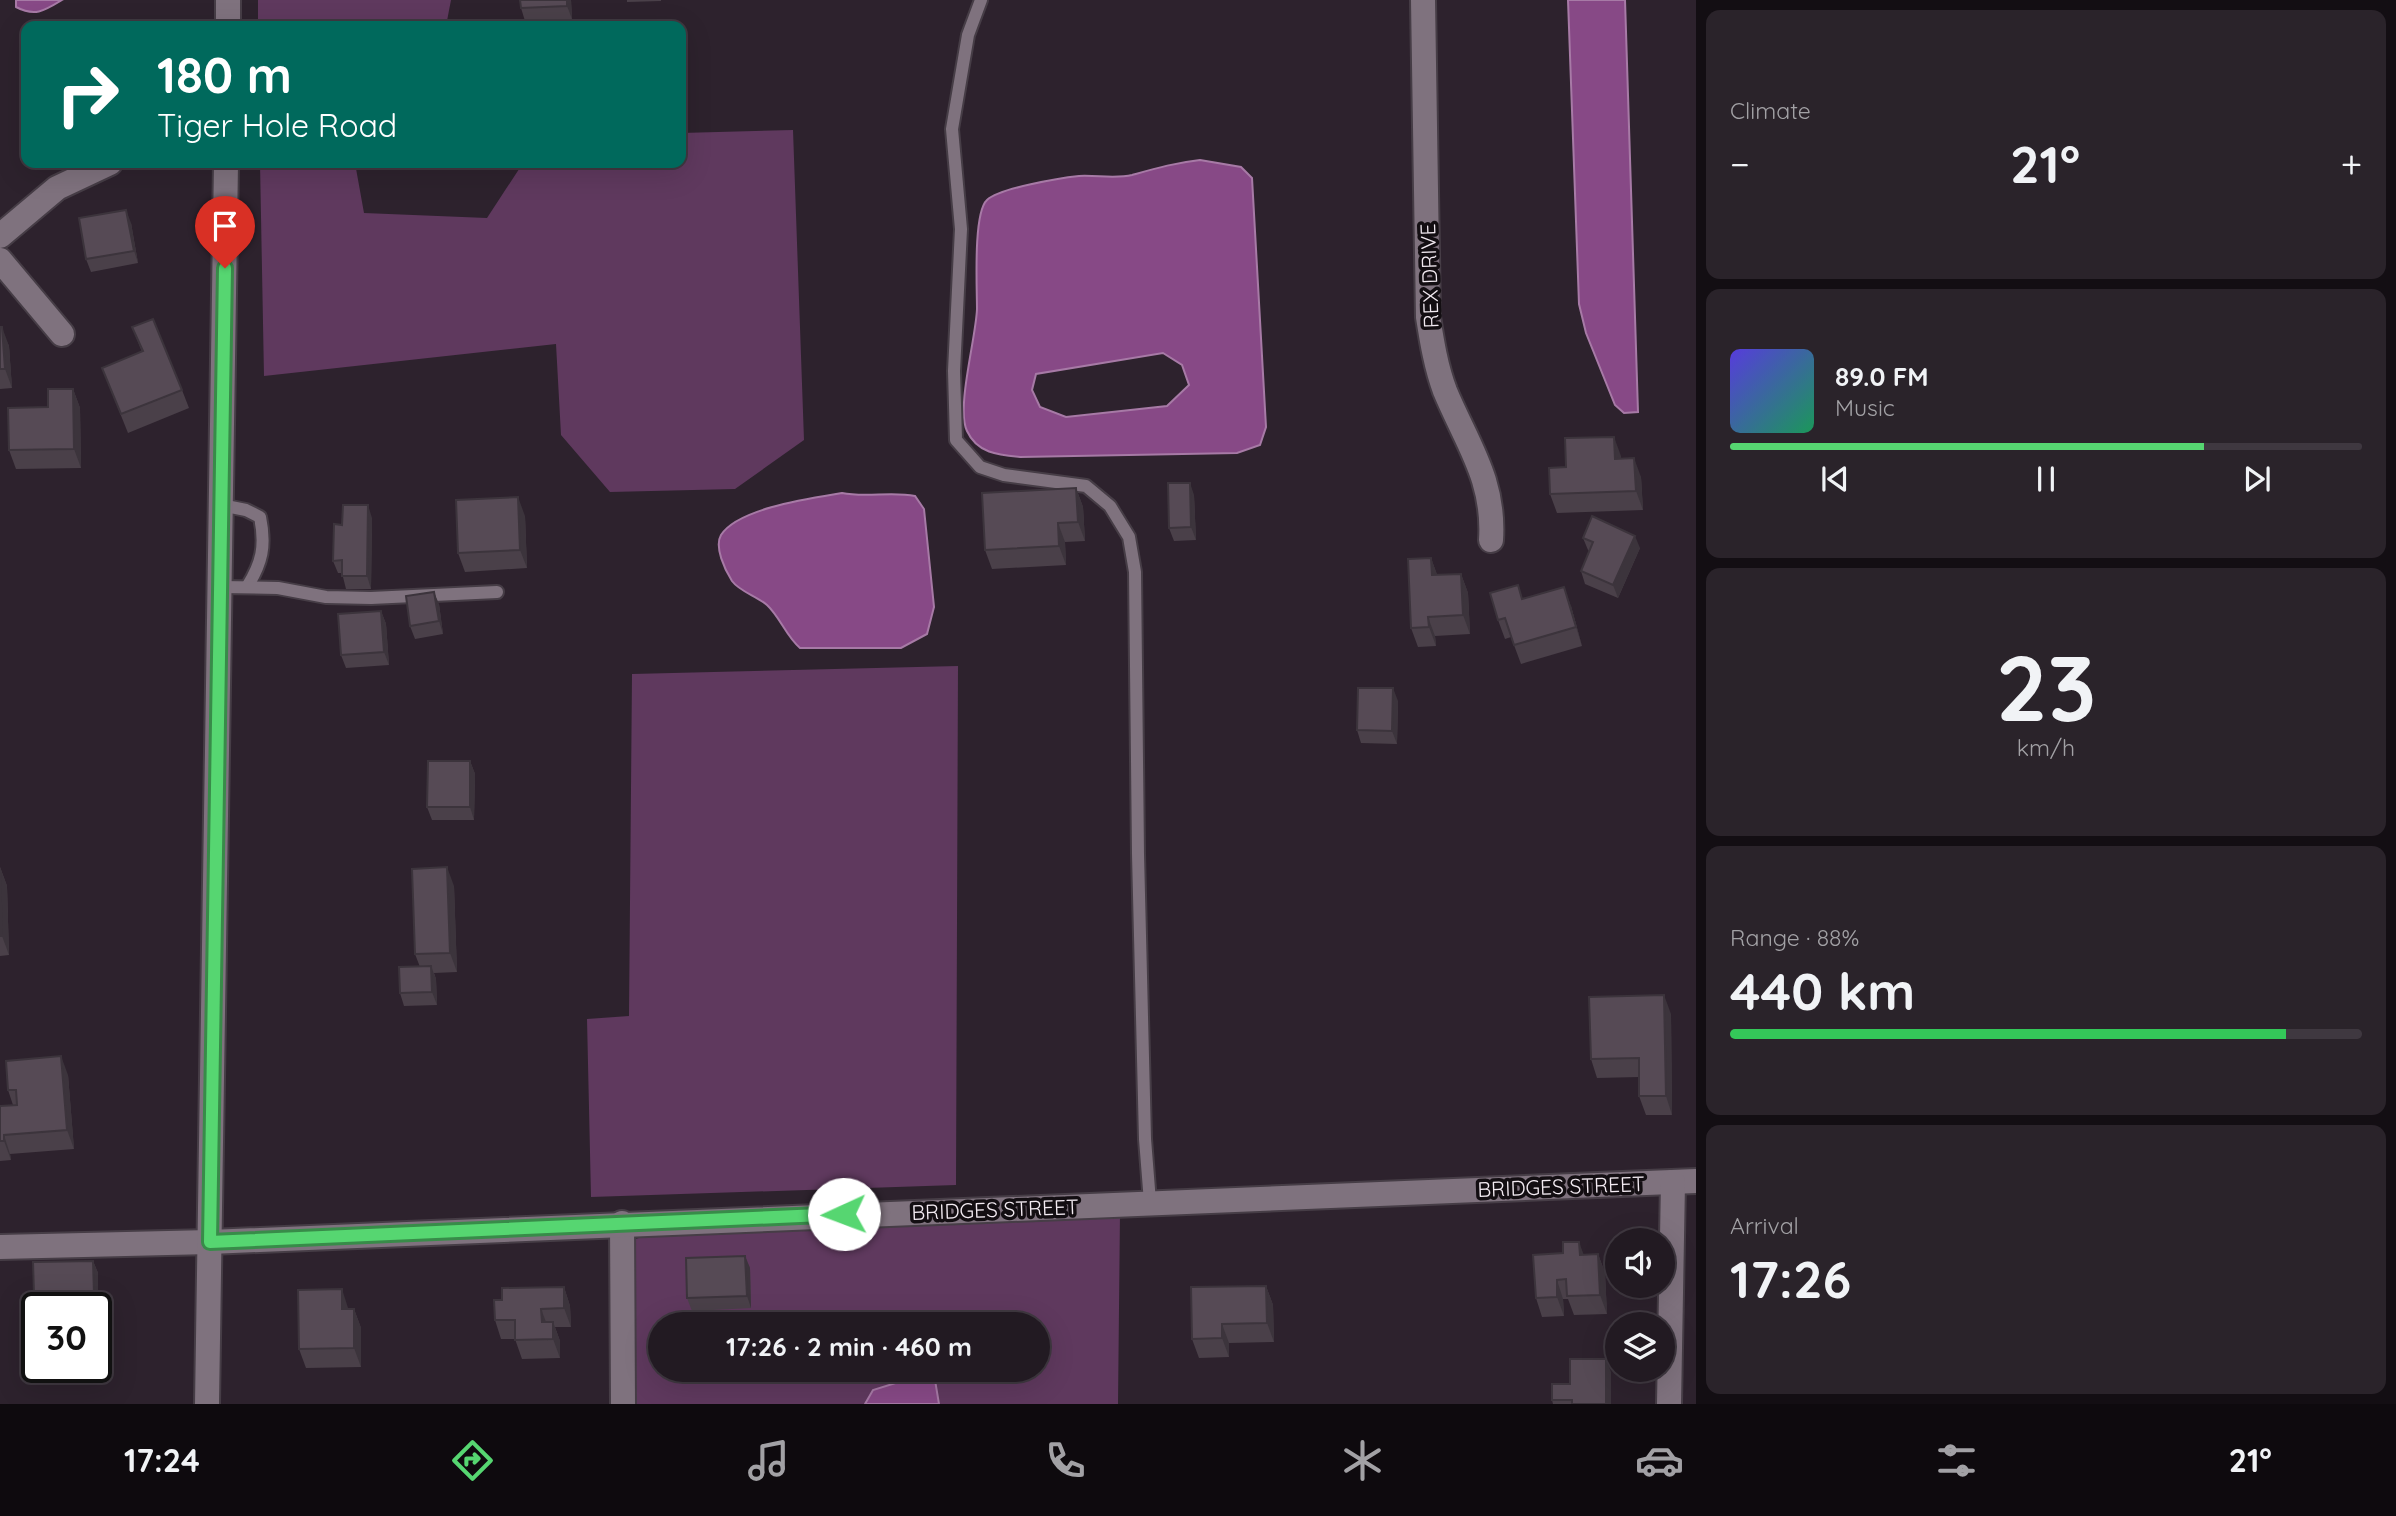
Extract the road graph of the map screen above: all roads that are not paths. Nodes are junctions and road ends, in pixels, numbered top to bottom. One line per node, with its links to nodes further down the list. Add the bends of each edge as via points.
1 (228, 0): 4 (street)
2 (981, 0): 16 (lane, via 968,36 952,129 961,229 954,371 956,440 980,467 1004,475 1086,486 1111,506 1129,537 1135,572)
3 (1423, 0): 11 (street, REX DRIVE, via 1428,317 1436,364 1490,492)
4 (228, 21)
5 (99, 168): 7 (street, via 57,188)
6 (226, 168): 10 (street)
7 (0, 236)
8 (0, 260): 9 (street)
9 (62, 334)
10 (222, 505): 12 (street); 13 (lane, via 260,517 264,540 261,565)
11 (1491, 540)
12 (220, 587): 13 (lane); 18 (street)
13 (247, 587): 14 (lane, via 371,598)
14 (498, 592)
15 (1684, 1181): 16 (street, BRIDGES STREET); 22 (street)
16 (1150, 1202): 17 (street, BRIDGES STREET)
17 (622, 1223): 18 (street, BRIDGES STREET); 21 (street)
18 (210, 1242): 19 (street, BRIDGES STREET); 20 (street)
19 (0, 1247)
20 (207, 1404)
21 (623, 1404)
22 (1669, 1404)

